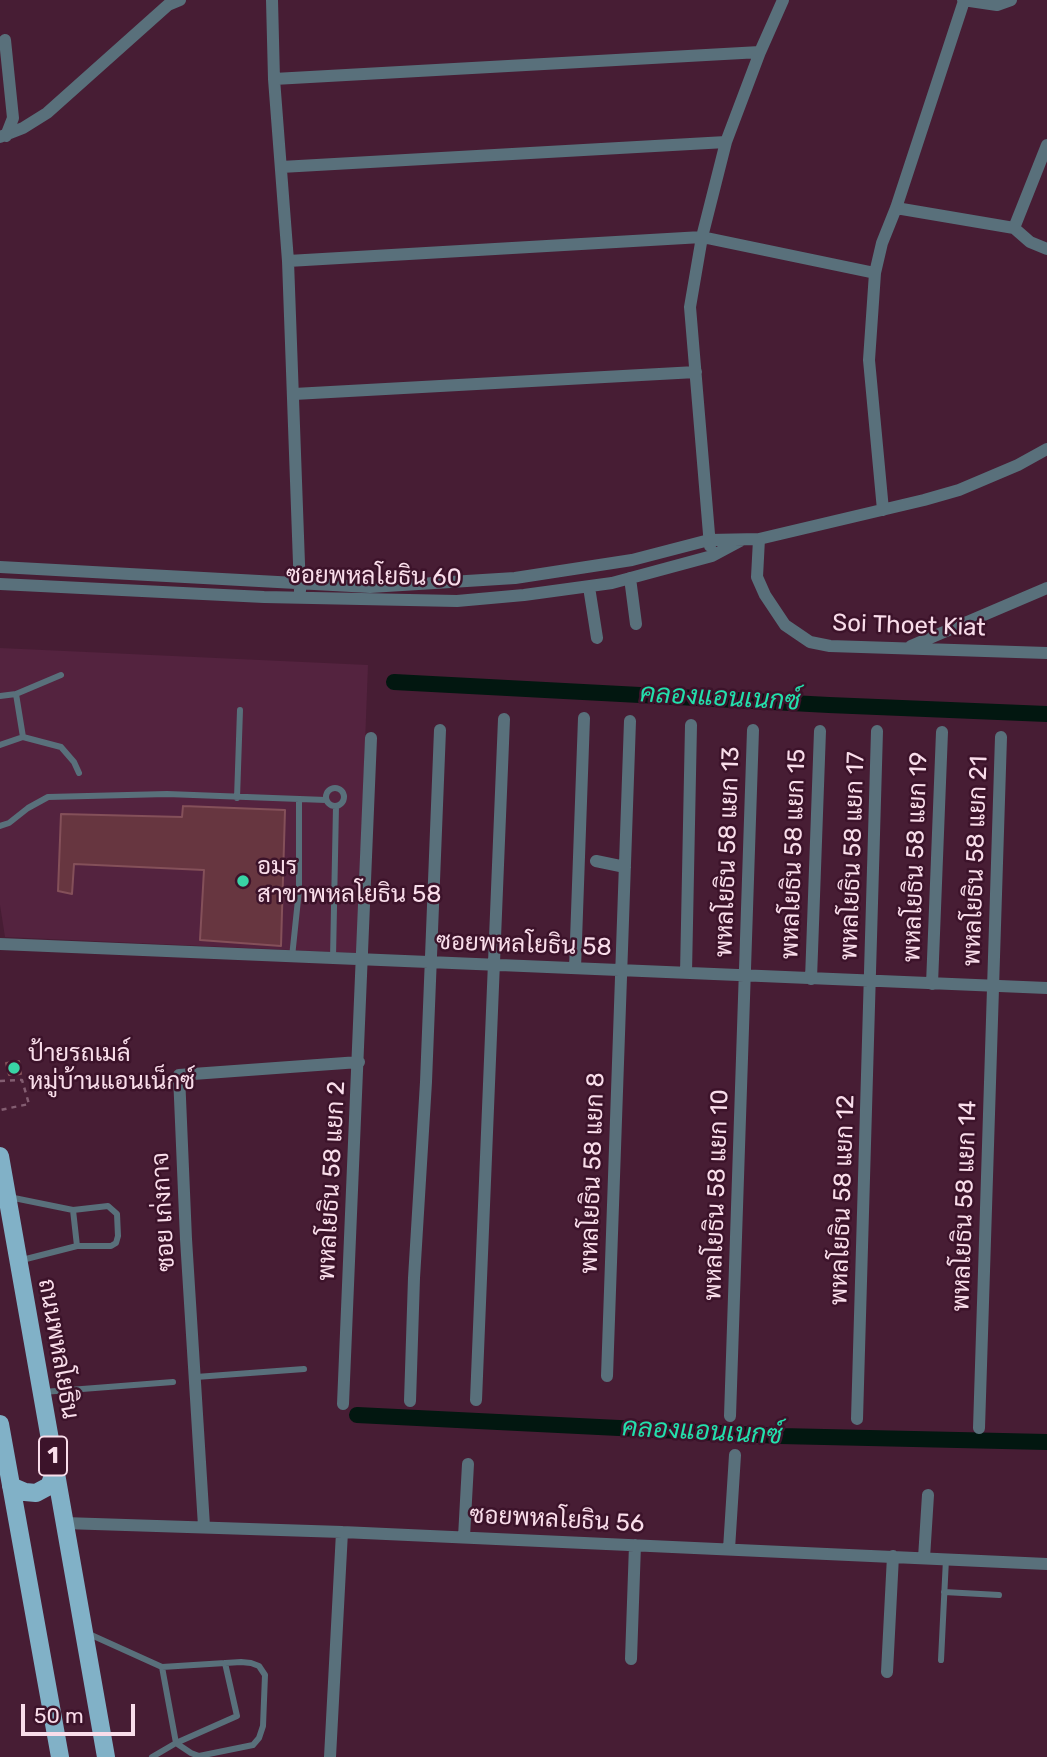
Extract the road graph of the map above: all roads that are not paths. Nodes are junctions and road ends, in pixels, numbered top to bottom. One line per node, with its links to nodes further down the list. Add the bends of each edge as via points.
1 (180, 0): 9 (street, via 168,5 47,113)
2 (272, 0): 8 (street)
3 (783, 0): 7 (street)
4 (964, 0): 5 (street, via 997,5); 13 (street)
5 (1011, 0)
6 (5, 40): 9 (street, via 13,117)
7 (760, 52): 8 (street); 10 (street)
8 (274, 79): 12 (street)
9 (3, 136)
10 (726, 142): 12 (street); 15 (street)
11 (1047, 145): 14 (street)
12 (281, 167): 17 (street)
13 (896, 208): 14 (street); 18 (street)
14 (1014, 228): 16 (street)
15 (702, 237): 17 (street); 18 (street); 19 (street, via 691,307)
16 (1047, 249)
17 (288, 261): 20 (street)
18 (875, 273): 22 (street, via 869,360)
19 (696, 372): 20 (street); 24 (street)
20 (294, 394): 30 (street)
21 (1047, 449): 22 (street, ซอยพหลโยธิน 60, via 959,490)
22 (883, 510): 23 (street, ซอยพหลโยธิน 60)
23 (759, 538): 25 (street, ซอยพหลโยธิน 60); 38 (street, Soi Thoet Kiat, via 757,577 775,612 799,636 830,646)
24 (709, 540): 25 (street, ซอยพหลโยธิน 60); 26 (street); 30 (street, ซอยพหลโยธิน 60, via 632,560 515,578 370,587)
25 (740, 541): 26 (street, ซอยพหลโยธิน 60)
26 (712, 556): 28 (street, ซอยพหลโยธิน 60)
27 (0, 568): 29 (street, ซอยพหลโยธิน 60)
28 (630, 578): 32 (street, ซอยพหลโยธิน 60); 36 (street)
29 (264, 582): 30 (street, ซอยพหลโยธิน 60); 34 (street)
30 (300, 583): 35 (street)
31 (0, 584): 34 (street, ซอยพหลโยธิน 60)
32 (589, 587): 35 (street, ซอยพหลโยธิน 60, via 457,601); 37 (street)
33 (1047, 588): 38 (street)
34 (264, 597): 35 (street, ซอยพหลโยธิน 60)
35 (300, 598)
36 (636, 624)
37 (597, 638)
38 (907, 648): 39 (street, Soi Thoet Kiat)
39 (1047, 653)
40 (61, 676): 41 (lane)
41 (16, 694): 42 (lane); 53 (lane)
42 (0, 696)
43 (240, 710): 58 (lane)
44 (584, 718): 71 (street)
45 (504, 719): 70 (street)
46 (630, 721): 64 (street, พหลโยธิน 58 แยก 8)
47 (691, 725): 73 (street)
48 (440, 730): 69 (street)
49 (753, 730): 74 (street, พหลโยธิน 58 แยก 13)
50 (820, 731): 75 (street, พหลโยธิน 58 แยก 15)
51 (877, 731): 76 (street, พหลโยธิน 58 แยก 17)
52 (942, 732): 77 (street, พหลโยธิน 58 แยก 19)
53 (23, 737): 56 (lane); 57 (lane, via 61,747)
54 (1001, 737): 78 (street, พหลโยธิน 58 แยก 21)
55 (371, 738): 68 (street, พหลโยธิน 58 แยก 2)
56 (0, 746)
57 (79, 773)
58 (237, 798): 59 (lane); 62 (lane, via 167,794 48,797)
59 (299, 800): 60 (lane); 66 (lane, via 299,890)
60 (326, 800): 61 (lane); 61 (lane, via 330,789 340,790 343,802)
61 (336, 806): 67 (lane)
62 (0, 826)
63 (596, 861): 64 (street)
64 (625, 867): 72 (street, พหลโยธิน 58 แยก 8)
65 (0, 944): 66 (street, ซอยพหลโยธิน 58)
66 (292, 957): 67 (street, ซอยพหลโยธิน 58)
67 (333, 958): 68 (street, ซอยพหลโยธิน 58)
68 (362, 960): 69 (street, ซอยพหลโยธิน 58); 80 (street, พหลโยธิน 58 แยก 2)
69 (430, 962): 70 (street, ซอยพหลโยธิน 58); 92 (street)
70 (494, 965): 71 (street, ซอยพหลโยธิน 58); 91 (street)
71 (575, 968): 72 (street, ซอยพหลโยธิน 58)
72 (621, 970): 73 (street, ซอยพหลโยธิน 58); 87 (street, พหลโยธิน 58 แยก 8)
73 (685, 973): 74 (street, ซอยพหลโยธิน 58)
74 (746, 976): 75 (street, ซอยพหลโยธิน 58); 94 (street, พหลโยธิน 58 แยก 10)
75 (811, 979): 76 (street, ซอยพหลโยธิน 58)
76 (870, 981): 77 (street, ซอยพหลโยธิน 58); 95 (street, พหลโยธิน 58 แยก 12)
77 (932, 984): 78 (street, ซอยพหลโยธิน 58)
78 (993, 986): 79 (street, ซอยพหลโยธิน 58); 96 (street, พหลโยธิน 58 แยก 14)
79 (1047, 989)
80 (359, 1062): 88 (street, ซอย เก่งกาจ, via 179,1075); 93 (street, พหลโยธิน 58 แยก 2)
81 (0, 1156): 82 (main road, ถนนพหลโยธิน / 1)
82 (8, 1197): 83 (lane); 85 (main road, ถนนพหลโยธิน / 1)
83 (73, 1210): 84 (lane); 84 (lane, via 108,1206 117,1214 116,1243)
84 (77, 1245): 85 (lane)
85 (18, 1261): 90 (main road, ถนนพหลโยธิน / 1)
86 (304, 1369): 88 (lane)
87 (607, 1376)
88 (196, 1377): 104 (street, ซอย เก่งกาจ)
89 (173, 1382): 90 (lane)
90 (41, 1392): 100 (main road, ถนนพหลโยธิน / 1)
91 (476, 1400)
92 (410, 1401)
93 (343, 1404)
94 (730, 1416)
95 (857, 1419)
96 (979, 1427)
97 (1, 1431): 101 (main road, 1)
98 (735, 1455): 108 (street)
99 (468, 1464): 106 (street)
100 (55, 1471): 101 (main road, via 43,1490 25,1492); 103 (main road, ถนนพหลโยธิน / 1)
101 (5, 1486): 122 (main road, 1)
102 (928, 1495): 110 (street)
103 (65, 1523): 104 (street, ซอยพหลโยธิน 56); 115 (main road, ถนนพหลโยธิน / 1)
104 (204, 1526): 105 (street, ซอยพหลโยธิน 56)
105 (342, 1532): 106 (street, ซอยพหลโยธิน 56); 125 (street)
106 (464, 1537): 107 (street, ซอยพหลโยธิน 56)
107 (635, 1545): 108 (street, ซอยพหลโยธิน 56); 116 (street)
108 (729, 1549): 109 (street, ซอยพหลโยธิน 56)
109 (893, 1556): 110 (street, ซอยพหลโยธิน 56); 120 (street)
110 (924, 1558): 111 (street, ซอยพหลโยธิน 56)
111 (946, 1559): 112 (street, ซอยพหลโยธิน 56); 113 (lane)
112 (1047, 1564)
113 (944, 1592): 114 (lane); 117 (lane)
114 (999, 1595)
115 (84, 1632): 119 (lane); 123 (main road, ถนนพหลโยธิน / 1)
116 (631, 1659)
117 (941, 1660)
118 (225, 1663): 119 (lane); 121 (lane, via 237,1716); 121 (lane, via 251,1663 265,1675 259,1738 253,1745 199,1756)
119 (162, 1667): 121 (lane)
120 (887, 1672)
121 (176, 1743): 124 (lane)
122 (60, 1757)
123 (106, 1757)
124 (152, 1757)
125 (330, 1757)

